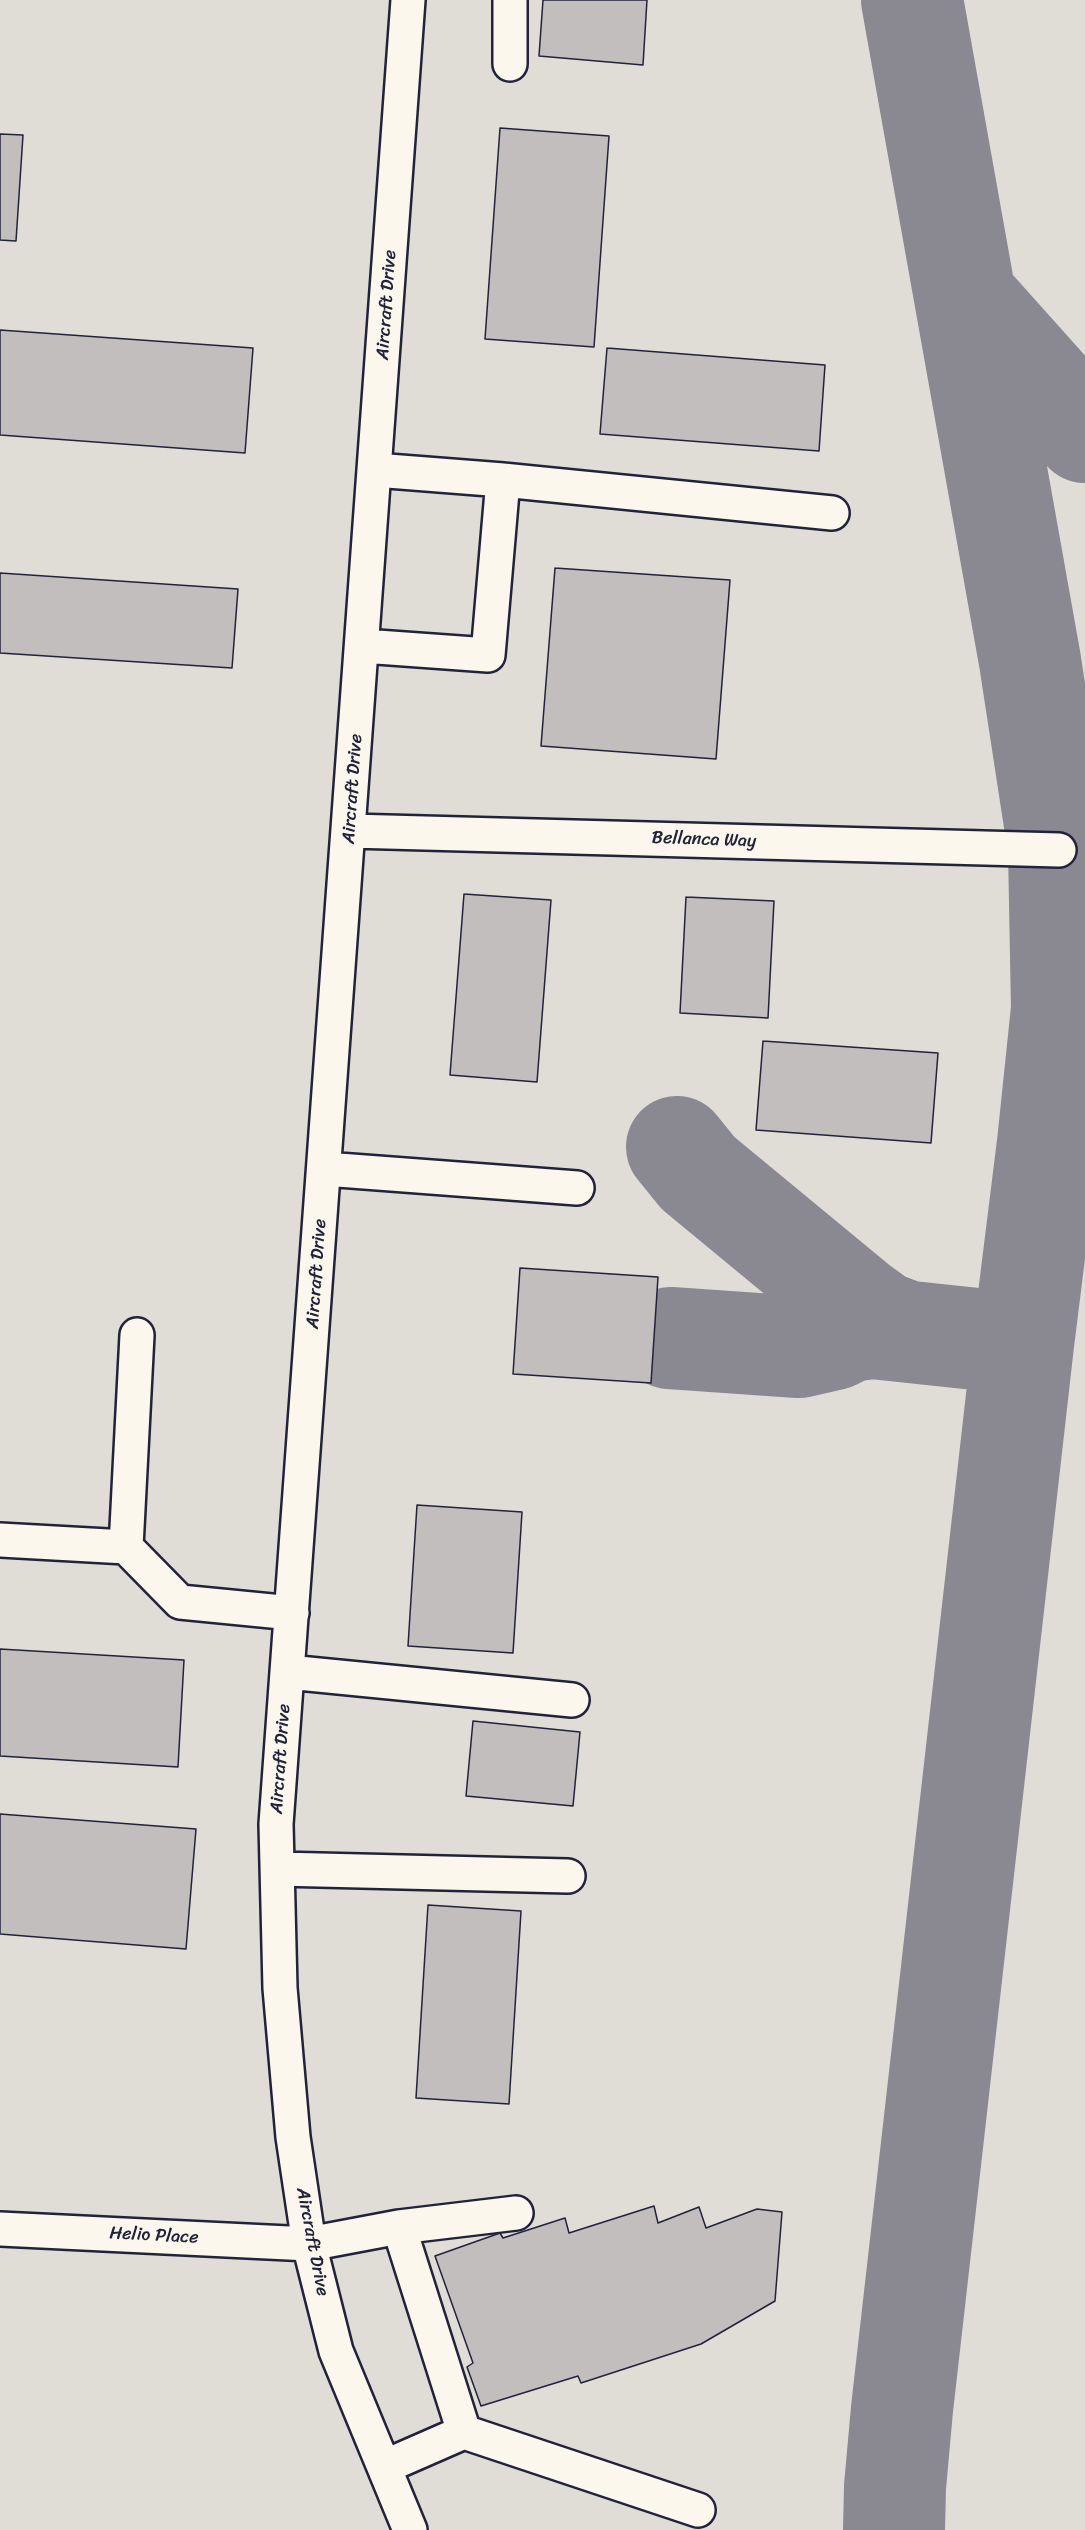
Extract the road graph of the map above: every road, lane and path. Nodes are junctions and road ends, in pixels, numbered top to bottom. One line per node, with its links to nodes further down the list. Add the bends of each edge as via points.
1 (408, 0): 4 (street, Aircraft Drive)
2 (510, 0): 3 (street)
3 (510, 64)
4 (375, 470): 5 (street); 7 (street, Aircraft Drive)
5 (503, 480): 6 (street); 7 (street, via 488,655)
6 (832, 513)
7 (363, 646): 8 (street, Aircraft Drive)
8 (350, 831): 9 (street, Bellanca Way); 10 (street, Aircraft Drive)
9 (1059, 850)
10 (325, 1169): 11 (street); 15 (street, Aircraft Drive)
11 (577, 1188)
12 (137, 1335): 14 (street)
13 (0, 1540): 14 (street)
14 (126, 1547): 15 (street, via 180,1602)
15 (292, 1613): 16 (street, Aircraft Drive)
16 (288, 1672): 17 (street); 18 (street, Aircraft Drive, via 276,1824)
17 (572, 1700)
18 (278, 1869): 19 (street); 23 (street, Aircraft Drive, via 280,1988 293,2137)
19 (568, 1876)
20 (516, 2213): 21 (street, Helio Place)
21 (399, 2227): 23 (street, Helio Place); 24 (street)
22 (0, 2229): 23 (street, Helio Place)
23 (309, 2244): 25 (street, Aircraft Drive, via 336,2351)
24 (464, 2432): 25 (street); 26 (street)
25 (384, 2467): 27 (street, Aircraft Drive)
26 (698, 2510)
27 (410, 2530)

